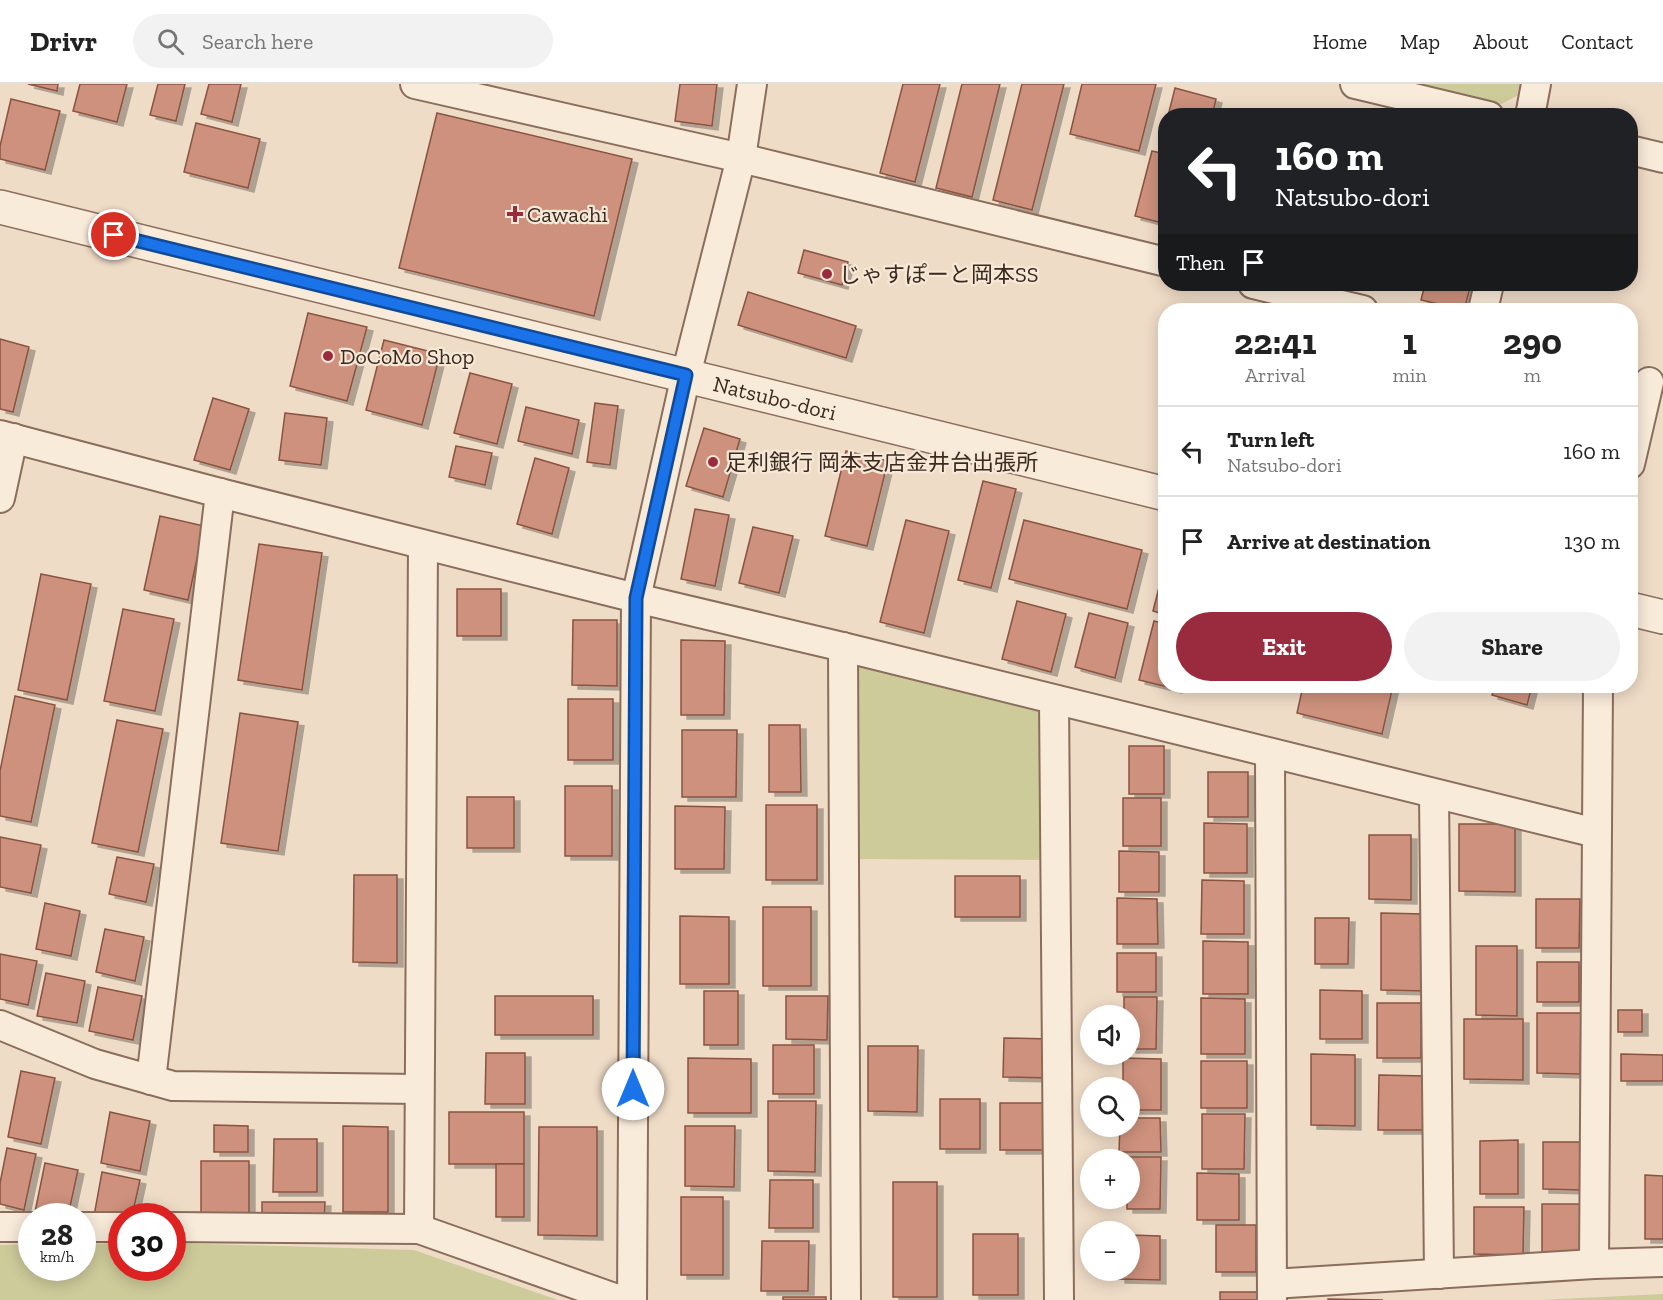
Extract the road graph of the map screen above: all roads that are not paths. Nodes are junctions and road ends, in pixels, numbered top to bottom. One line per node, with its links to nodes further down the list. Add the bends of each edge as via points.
1 (415, 84): 9 (street)
2 (752, 84): 9 (street)
3 (1355, 84): 5 (street)
4 (1536, 84): 7 (street)
5 (1383, 87): 6 (street)
6 (1460, 108)
7 (1532, 108)
8 (1638, 152): 10 (street)
9 (741, 158): 12 (street); 15 (street)
10 (1663, 158)
11 (0, 207): 15 (street, Natsubo-dori)
12 (1158, 260)
13 (1282, 291): 14 (street)
14 (1333, 303)
15 (686, 375): 19 (street, Natsubo-dori); 23 (street)
16 (1648, 382): 17 (street)
17 (1638, 428)
18 (7, 437): 20 (street); 21 (street)
19 (1158, 492)
20 (220, 493): 22 (street); 33 (street)
21 (0, 498)
22 (423, 545): 23 (street); 34 (street)
23 (636, 598): 26 (street); 44 (street)
24 (1638, 611): 25 (street)
25 (1663, 616)
26 (843, 647): 28 (street); 45 (street)
27 (1598, 693): 31 (street)
28 (1054, 700): 29 (street); 46 (street)
29 (1270, 754): 30 (street); 42 (street)
30 (1434, 794): 31 (street); 41 (street)
31 (1596, 833): 40 (street)
32 (0, 1025): 33 (street, via 94,1064)
33 (151, 1080): 34 (street, via 173,1086)
34 (419, 1089): 38 (street)
35 (0, 1227): 36 (street)
36 (18, 1227)
37 (186, 1227): 38 (street)
38 (419, 1229): 43 (street)
39 (1663, 1262): 40 (street)
40 (1594, 1264): 41 (street)
41 (1439, 1274): 42 (street)
42 (1272, 1292)
43 (620, 1300)
44 (632, 1300)
45 (846, 1300)
46 (1059, 1300)

